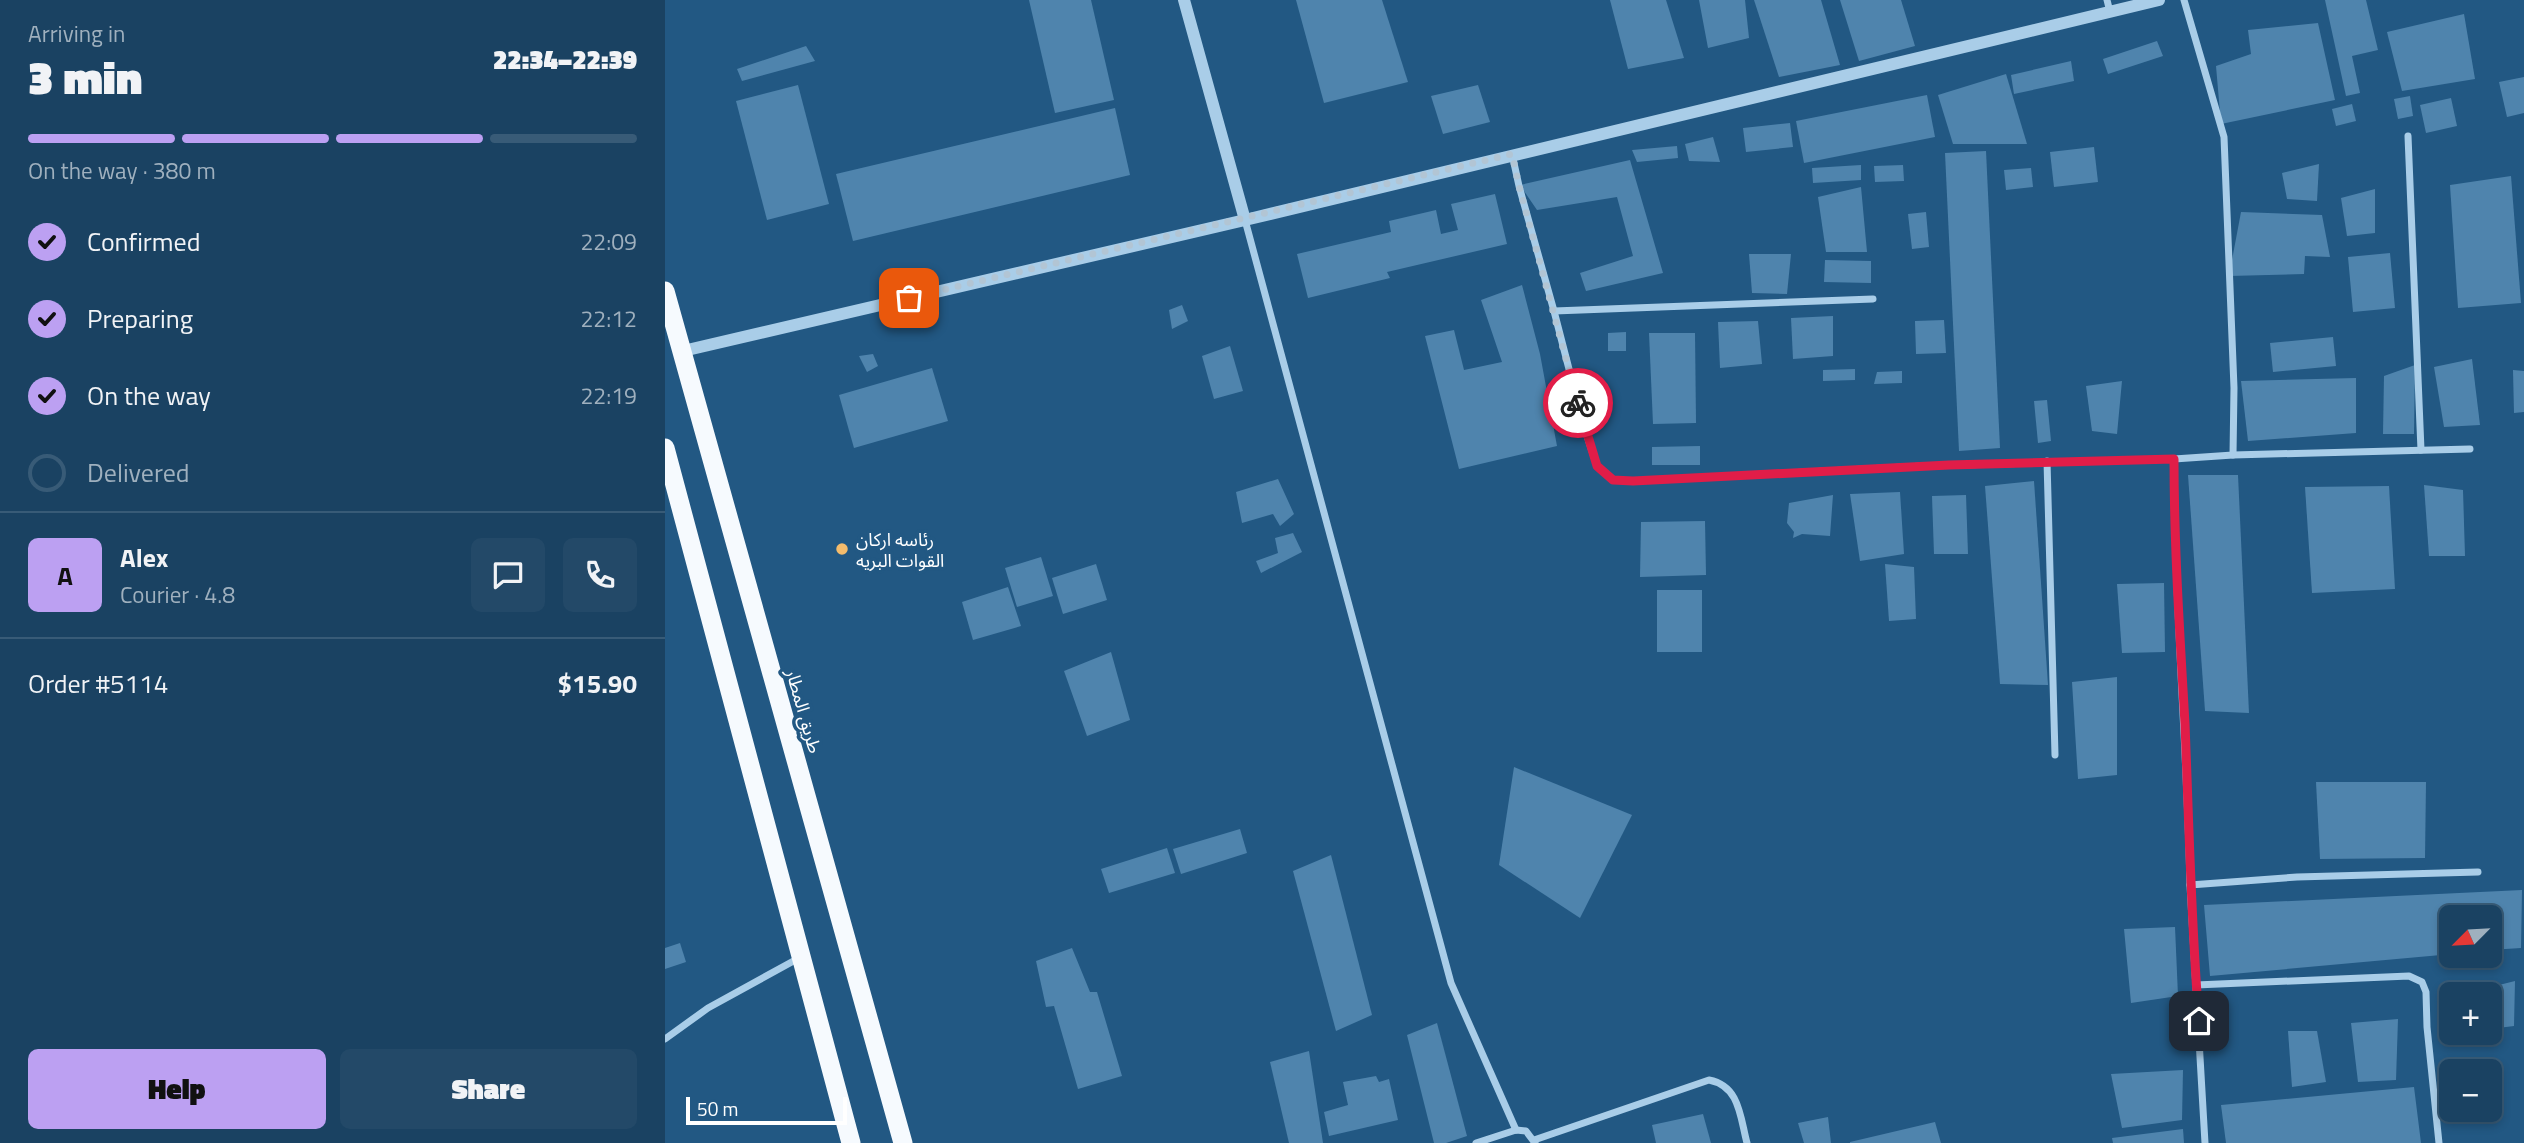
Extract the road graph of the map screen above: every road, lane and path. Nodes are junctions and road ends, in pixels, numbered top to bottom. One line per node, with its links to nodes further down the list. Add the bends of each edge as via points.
1 (1184, 0): 7 (street)
2 (2159, 0): 4 (street)
3 (2184, 0): 15 (street, via 2225,150)
4 (2109, 6): 6 (street)
5 (2408, 135): 14 (street)
6 (1512, 154): 7 (street); 10 (street)
7 (1245, 220): 11 (street); 24 (street, via 1451,983)
8 (665, 291): 11 (highway, طريق المطار)
9 (1873, 299): 10 (street)
10 (1555, 311): 17 (street, via 1597,466 1613,480)
11 (683, 351): 27 (highway, طريق المطار)
12 (665, 448): 21 (highway)
13 (2470, 449): 14 (street)
14 (2421, 450): 15 (street)
15 (2233, 455): 16 (street)
16 (2174, 459): 17 (street); 20 (street)
17 (2047, 461): 18 (street)
18 (2055, 755)
19 (2478, 872): 20 (street)
20 (2190, 885): 22 (street)
21 (801, 956): 23 (street, via 708,1008); 26 (highway)
22 (2196, 985): 30 (street); 31 (street, via 2409,976 2422,982)
23 (665, 1039)
24 (1516, 1130): 25 (street, via 1526,1130); 28 (street)
25 (1535, 1142): 29 (street, via 1709,1080 1723,1083 1734,1095)
26 (851, 1143)
27 (902, 1143)
28 (1476, 1143)
29 (1747, 1143)
30 (2205, 1143)
31 (2439, 1143)

